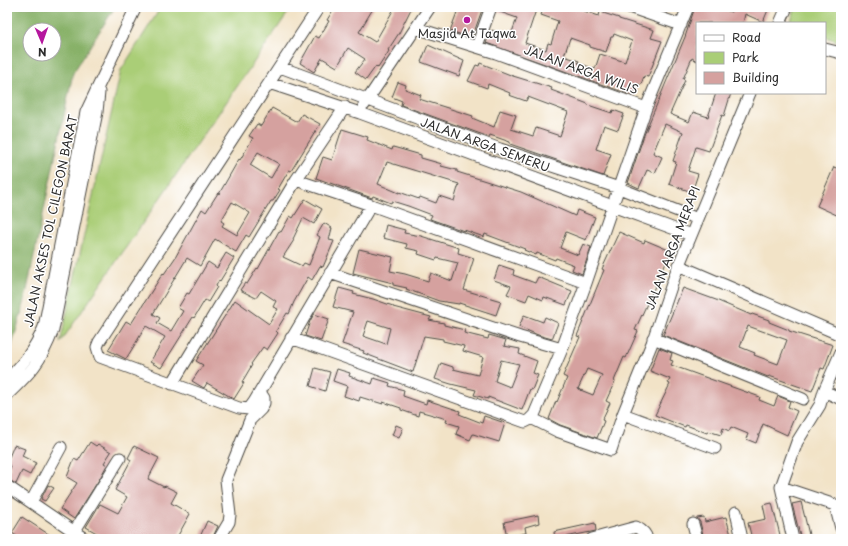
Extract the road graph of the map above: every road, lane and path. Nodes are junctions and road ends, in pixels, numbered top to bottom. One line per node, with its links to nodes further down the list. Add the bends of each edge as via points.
1 (136, 7): 15 (street, JALAN AKSES TOL CILEGON BARAT)
2 (319, 7): 14 (street)
3 (430, 7): 10 (street)
4 (491, 7): 11 (street)
5 (629, 7): 9 (street)
6 (688, 7): 9 (street)
7 (787, 7): 8 (street)
8 (780, 22)
9 (682, 25): 20 (street)
10 (416, 28): 11 (street, JALAN ARGA WILIS); 18 (street)
11 (477, 46): 20 (street, JALAN ARGA WILIS)
12 (826, 49): 13 (street)
13 (841, 53)
14 (280, 67): 16 (street); 18 (street, JALAN ARGA SEMERU)
15 (100, 82): 36 (street, JALAN AKSES TOL CILEGON BARAT, via 86,112 44,327 38,343); 40 (street, via 97,112 53,330 46,348 30,373)
16 (269, 83): 19 (street, JALAN ARGA SEMERU); 37 (street, via 97,347 100,357)
17 (750, 94): 26 (street, JALAN ARGA MERAPI)
18 (368, 100): 21 (street); 23 (street, JALAN ARGA SEMERU, via 500,149)
19 (345, 108): 21 (street, JALAN ARGA SEMERU); 22 (street)
20 (646, 108): 23 (street)
21 (360, 113): 25 (street, JALAN ARGA SEMERU)
22 (296, 180): 24 (street); 37 (street)
23 (619, 188): 25 (street); 26 (street, JALAN ARGA SEMERU)
24 (370, 205): 29 (street); 30 (street)
25 (613, 206): 27 (street, JALAN ARGA SEMERU); 30 (street)
26 (698, 219): 27 (street, JALAN ARGA MERAPI)
27 (691, 235): 28 (street, JALAN ARGA MERAPI)
28 (678, 265): 31 (street); 33 (street, JALAN ARGA MERAPI)
29 (330, 273): 32 (street); 34 (street)
30 (586, 283): 34 (street)
31 (836, 333)
32 (291, 338): 39 (street); 44 (street, via 525,422)
33 (653, 338): 41 (street); 43 (street, JALAN ARGA MERAPI)
34 (562, 349): 44 (street)
35 (841, 352): 38 (street)
36 (7, 380)
37 (172, 384): 39 (street, via 244,409 249,409)
38 (824, 391): 42 (street); 49 (street, via 820,405 797,442)
39 (260, 392): 56 (street, via 264,403 250,420 226,480 230,515 229,522)
40 (7, 395)
41 (803, 399)
42 (841, 399)
43 (623, 414): 44 (street, JALAN ARGA MERAPI, via 611,450 557,431); 46 (street)
44 (531, 418)
45 (61, 447): 50 (street)
46 (715, 448)
47 (120, 458): 54 (street)
48 (7, 486): 50 (street)
49 (781, 487): 53 (street, via 835,505); 61 (street)
50 (32, 502): 54 (street)
51 (736, 512): 60 (street)
52 (693, 524): 59 (street)
53 (841, 528)
54 (74, 532): 55 (street)
55 (85, 539)
56 (219, 539)
57 (592, 539): 58 (street, via 636,528 643,531)
58 (647, 539)
59 (697, 539)
60 (742, 539)
61 (793, 539)

